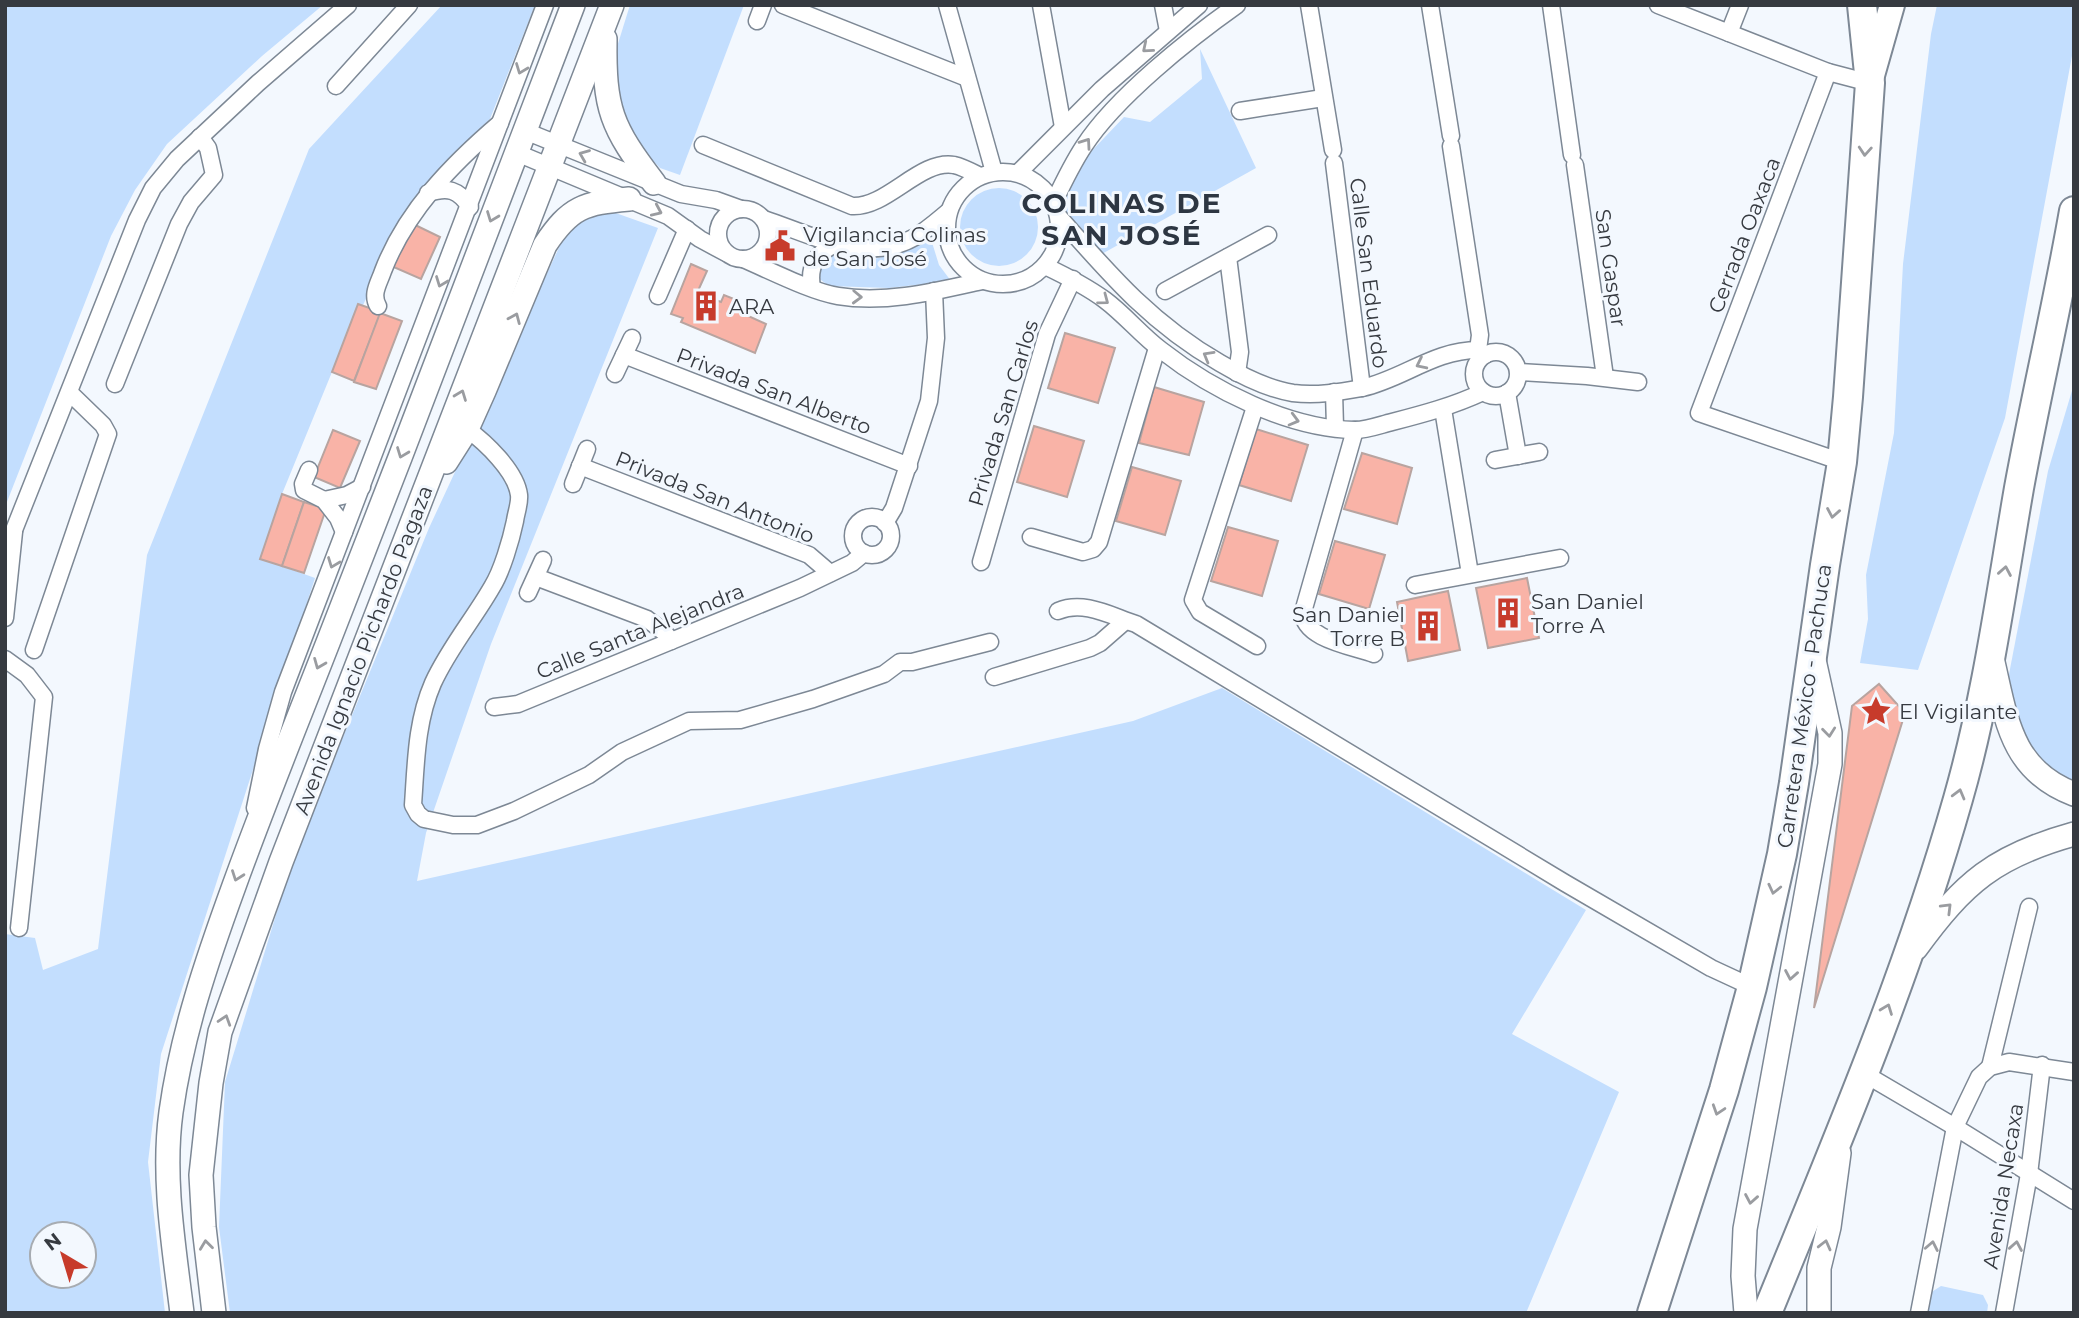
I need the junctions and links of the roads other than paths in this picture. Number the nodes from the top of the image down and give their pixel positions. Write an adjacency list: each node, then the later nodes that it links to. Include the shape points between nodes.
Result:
1 (348, 5): 32 (street)
2 (409, 5): 26 (street)
3 (545, 5): 29 (street, Avenida Ignacio Pichardo Pagaza, one-way to 29)
4 (573, 5): 31 (main road, Avenida Ignacio Pichardo Pagaza)
5 (764, 5): 20 (street)
6 (783, 5): 24 (street)
7 (947, 5): 24 (street)
8 (1041, 5): 30 (street)
9 (1163, 5): 21 (street)
10 (1199, 5): 21 (street)
11 (1237, 5): 44 (street, one-way to 11, via 1073,163 1102,121)
12 (1309, 5): 27 (street, Calle San Eduardo)
13 (1430, 5): 69 (street)
14 (1551, 5): 74 (street, San Gaspar)
15 (1658, 5): 22 (street)
16 (1740, 5): 22 (street)
17 (1862, 5): 25 (highway, Carretera México - Pachuca)
18 (1892, 5): 25 (main road)
19 (609, 14): 33 (main road, Avenida Ignacio Pichardo Pagaza); 39 (main road, via 605,66 610,113)
20 (757, 21)
21 (1168, 31): 30 (street, one-way to 30)
22 (1729, 33): 23 (street)
23 (1828, 72): 25 (street); 91 (street, Cerrada Oaxaca, via 1699,413)
24 (967, 78): 38 (street)
25 (1870, 83): 91 (highway, Carretera México - Pachuca, one-way to 91)
26 (336, 86)
27 (1323, 98): 28 (street); 77 (street, Calle San Eduardo)
28 (1240, 111)
29 (501, 122): 40 (street); 42 (street, Avenida Ignacio Pichardo Pagaza)
30 (1063, 128): 37 (street)
31 (525, 131): 33 (street); 35 (main road, Avenida Ignacio Pichardo Pagaza)
32 (200, 137): 76 (street, via 208,148 213,177 179,224); 80 (street, via 164,173 144,204)
33 (557, 144): 36 (main road, Avenida Ignacio Pichardo Pagaza); 39 (street, one-way to 33)
34 (703, 145): 38 (street, via 852,206 868,204 938,166 952,164)
35 (517, 153): 36 (street); 127 (main road, Avenida Ignacio Pichardo Pagaza, one-way to 127)
36 (548, 166): 41 (street); 98 (main road, Avenida Ignacio Pichardo Pagaza, one-way to 36)
37 (1018, 173): 38 (street); 44 (street, via 1043,187)
38 (987, 174): 45 (street, via 961,191)
39 (654, 183): 43 (street)
40 (428, 193): 42 (street, via 454,190); 64 (street, via 387,261 374,294)
41 (629, 199): 48 (street, one-way to 48); 85 (main road, one-way to 41, via 545,245 559,224 595,202)
42 (470, 207): 96 (street, Avenida Ignacio Pichardo Pagaza, one-way to 96)
43 (741, 208): 47 (street); 51 (street, via 724,217 719,226 720,245)
44 (1056, 210): 55 (street, via 1057,243); 63 (street)
45 (949, 211): 50 (street, via 900,244 861,249); 57 (street, via 948,245 968,273)
46 (2074, 211): 58 (highway)
47 (764, 219): 50 (street); 54 (street, via 765,246)
48 (687, 229): 51 (street); 62 (street)
49 (1268, 235): 53 (street)
50 (837, 244): 59 (street, via 815,260)
51 (726, 253): 54 (street)
52 (2074, 256): 58 (main road)
53 (1228, 257): 61 (street); 72 (street, via 1240,352)
54 (743, 260): 59 (street)
55 (1045, 265): 56 (street); 57 (street, via 1016,283)
56 (1073, 279): 65 (street, one-way to 65); 106 (street, Privada San Carlos, via 1047,334)
57 (982, 281): 60 (street)
58 (2061, 283): 66 (highway)
59 (812, 287): 60 (street, one-way to 60, via 847,297)
60 (933, 291): 93 (street, via 934,367)
61 (1166, 291)
62 (658, 296)
63 (1137, 303): 65 (street); 72 (street, one-way to 63, via 1188,344)
64 (378, 306)
65 (1124, 317): 68 (street)
66 (2064, 320): 121 (highway, one-way to 66, via 2020,486)
67 (632, 338): 70 (street)
68 (1157, 348): 82 (street); 102 (street, via 1099,542 1083,552)
69 (1481, 353): 71 (street, via 1506,355); 77 (street, one-way to 77, via 1450,352); 79 (street, via 1474,373)
70 (624, 355): 73 (street); 93 (street, Privada San Alberto)
71 (1518, 372): 74 (street); 81 (street)
72 (1237, 373): 78 (street, via 1292,393)
73 (615, 374)
74 (1605, 377): 75 (street)
75 (1638, 382)
76 (115, 384)
77 (1362, 388): 78 (street)
78 (1334, 392): 84 (street)
79 (1483, 392): 81 (street); 83 (street)
80 (69, 393): 101 (street); 118 (street, via 107,434)
81 (1507, 393): 89 (street)
82 (1255, 407): 84 (street, one-way to 84); 117 (street, via 1193,600 1200,612)
83 (1443, 409): 86 (street); 108 (street)
84 (1335, 427): 86 (street)
85 (467, 429): 98 (main road); 116 (street, via 503,463 519,500 494,585 452,646 432,685 419,726 414,805 424,819 477,825 589,775 622,752 690,721 740,720 884,674 900,662)
86 (1355, 430): 120 (street, via 1303,619 1314,634)
87 (587, 450): 92 (street)
88 (1539, 452): 89 (street)
89 (1518, 456): 90 (street)
90 (1495, 460)
91 (1842, 462): 119 (highway, Carretera México - Pachuca, one-way to 119)
92 (580, 466): 95 (street); 107 (street, Privada San Antonio, via 809,555)
93 (909, 466): 99 (street)
94 (309, 470): 97 (street, via 304,490)
95 (573, 484)
96 (362, 487): 97 (street); 100 (street, Avenida Ignacio Pichardo Pagaza)
97 (324, 500): 100 (street)
98 (417, 509): 141 (main road, Avenida Ignacio Pichardo Pagaza, one-way to 98, via 201,1175 220,1032)
99 (885, 523): 103 (street, via 889,544 881,552); 103 (street, via 873,517 856,525 853,537)
100 (344, 532): 127 (street, Avenida Ignacio Pichardo Pagaza, one-way to 127, via 283,692)
101 (10, 537): 113 (street)
102 (1031, 537)
103 (864, 553): 107 (street, Calle Santa Alejandra)
104 (1560, 558): 108 (street)
105 (543, 560): 109 (street)
106 (981, 562)
107 (830, 573): 115 (street, Calle Santa Alejandra)
108 (1470, 573): 110 (street)
109 (536, 577): 111 (street); 115 (street, via 647,619)
110 (1415, 585)
111 (528, 593)
112 (1058, 611): 114 (street, via 1069,606 1088,607)
113 (5, 618)
114 (1124, 622): 123 (street, via 1090,648); 131 (street, via 1136,624 1711,968)
115 (671, 641): 124 (street, Calle Santa Alejandra, via 518,704)
116 (990, 642)
117 (1257, 646)
118 (34, 650)
119 (1813, 653): 131 (highway, Carretera México - Pachuca, one-way to 131, via 1782,854); 143 (main road, one-way to 143, via 1830,733 1829,764 1745,1229)
120 (1374, 654)
121 (1991, 654): 125 (main road, via 2007,718 2023,758 2043,778); 130 (highway, one-way to 121, via 1958,798)
122 (5, 659): 129 (street, via 27,675 44,697)
123 (994, 677)
124 (494, 707)
125 (2074, 794)
126 (2074, 834): 130 (main road, one-way to 126, via 1939,915 1986,870 2039,844)
127 (248, 845): 140 (main road, Avenida Ignacio Pichardo Pagaza, one-way to 140, via 201,975 170,1117 173,1242)
128 (2029, 907): 133 (street)
129 (19, 928)
130 (1905, 961): 135 (highway, one-way to 130)
131 (1752, 987): 142 (highway, Carretera México - Pachuca, one-way to 142)
132 (2042, 1065): 133 (street, via 2009,1062); 134 (street); 138 (street, Avenida Necaxa)
133 (1990, 1067): 136 (street, via 1979,1077)
134 (2074, 1072)
135 (1863, 1073): 136 (street); 137 (highway)
136 (1955, 1126): 138 (street); 146 (street, one-way to 136)
137 (1842, 1130): 144 (highway); 145 (main road, one-way to 137, via 1819,1268)
138 (2029, 1174): 139 (street); 147 (street, Avenida Necaxa, one-way to 138)
139 (2074, 1201)
140 (182, 1313)
141 (214, 1313)
142 (1652, 1313)
143 (1745, 1313)
144 (1767, 1313)
145 (1819, 1313)
146 (1919, 1313)
147 (2004, 1313)

